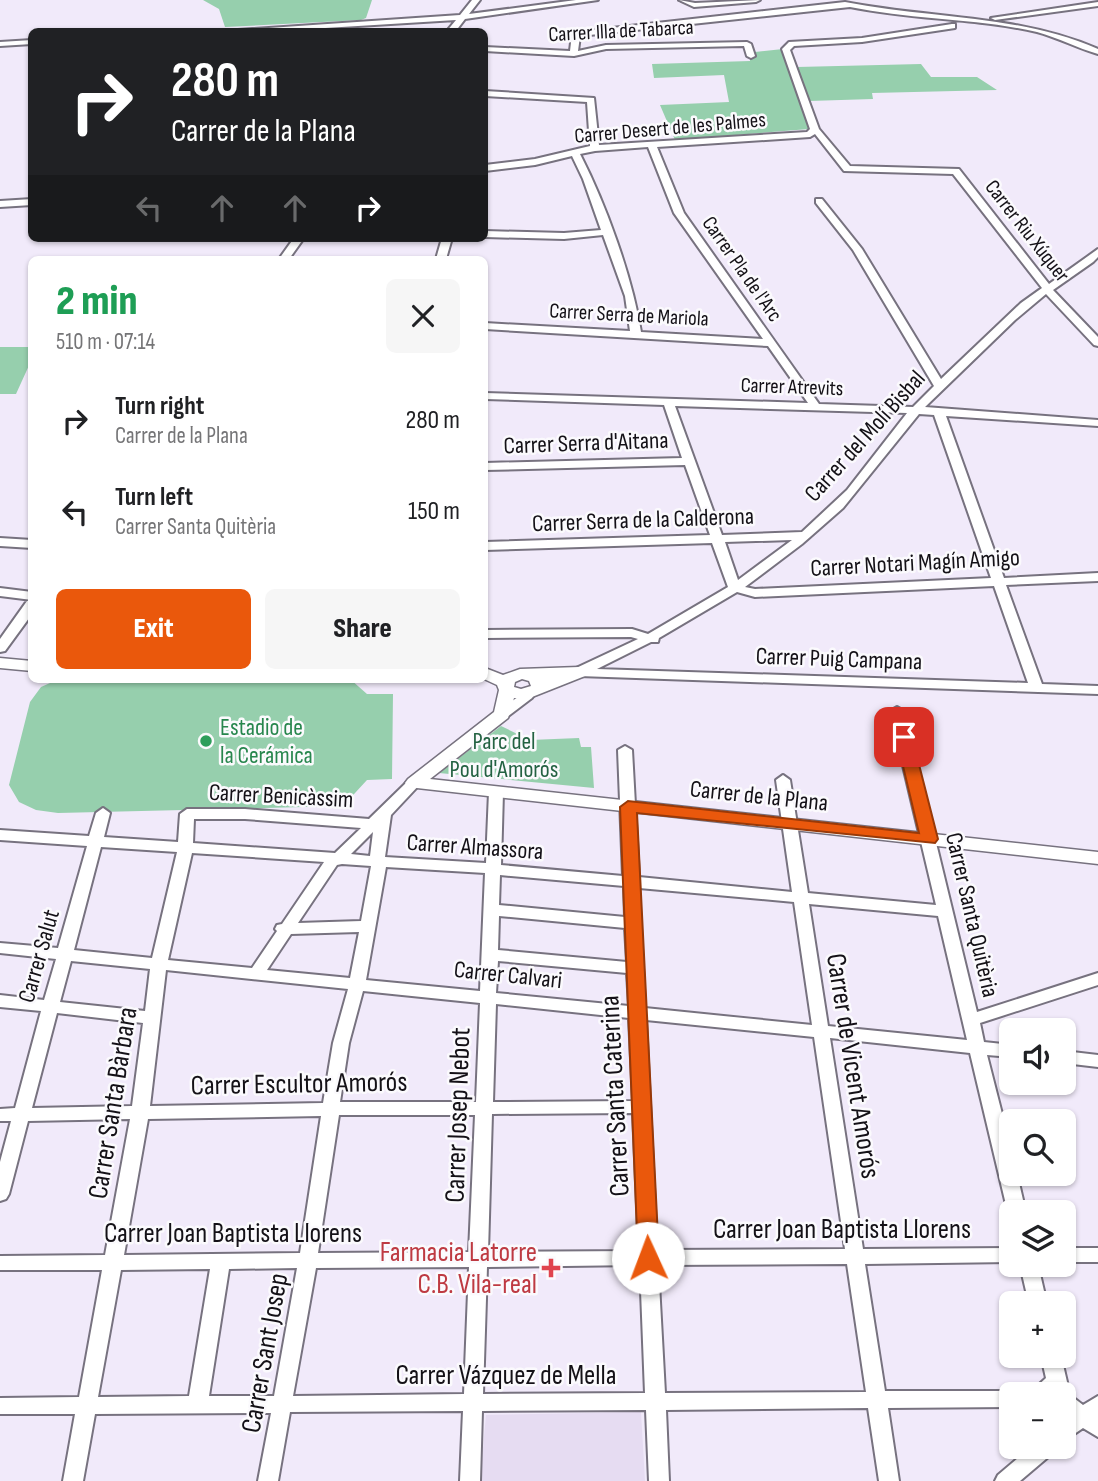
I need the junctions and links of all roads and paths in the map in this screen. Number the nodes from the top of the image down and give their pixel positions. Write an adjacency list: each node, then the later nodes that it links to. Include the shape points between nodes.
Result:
1 (476, 0): 8 (street)
2 (594, 0): 8 (street)
3 (683, 0): 4 (street, via 694,5)
4 (756, 0)
5 (830, 0): 7 (street)
6 (1098, 4): 9 (street)
7 (851, 5): 9 (street); 16 (street, via 576,34)
8 (463, 17): 10 (street); 11 (street)
9 (966, 21): 15 (street, via 1046,31); 19 (street, via 862,40 792,44 786,49)
10 (279, 28)
11 (453, 28)
12 (28, 42): 13 (street)
13 (0, 44)
14 (488, 49): 16 (street, Carrer Illa de Tabarca)
15 (1098, 52)
16 (574, 54): 17 (street, Carrer Illa de Tabarca, via 606,47 747,44)
17 (751, 56)
18 (488, 93): 21 (street, via 591,100)
19 (815, 129): 20 (street, Carrer Desert de les Palmes, via 810,134); 31 (street, Carrer Riu Xúquer, via 847,169 956,171)
20 (651, 145): 21 (street, Carrer Desert de les Palmes); 34 (street, Carrer Pla de l'Arc, via 680,213)
21 (595, 148): 22 (street, Carrer Desert de les Palmes)
22 (575, 154): 23 (street, Carrer Desert de les Palmes); 27 (street)
23 (488, 168)
24 (819, 201): 36 (street, via 857,249)
25 (28, 202): 26 (street)
26 (0, 204)
27 (606, 232): 28 (street); 33 (street, via 630,296)
28 (488, 234)
29 (1098, 252): 30 (street, Carrer del Molí Bisbal)
30 (1093, 265): 31 (street, Carrer del Molí Bisbal)
31 (1049, 289): 35 (street, Carrer Riu Xúquer); 36 (street, Carrer del Molí Bisbal, via 1027,304)
32 (488, 326): 33 (street, Carrer Serra de Mariola)
33 (636, 334): 34 (street, Carrer Serra de Mariola)
34 (771, 343): 39 (street, Carrer Pla de l'Arc)
35 (1098, 343)
36 (940, 387): 40 (street, Carrer del Molí Bisbal)
37 (488, 396): 38 (street, Carrer Atrevits)
38 (668, 402): 39 (street, Carrer Atrevits); 43 (street)
39 (816, 407): 40 (street, Carrer Atrevits)
40 (915, 410): 41 (street, Carrer Atrevits); 45 (street, Carrer del Molí Bisbal, via 855,489)
41 (939, 412): 42 (street, Carrer Atrevits); 51 (street)
42 (1098, 423)
43 (689, 461): 44 (street, Carrer Serra d'Aitana); 46 (street)
44 (488, 467)
45 (803, 537): 46 (street, Carrer Serra de la Calderona); 52 (street, Carrer del Molí Bisbal)
46 (717, 539): 49 (street, Carrer Serra de la Calderona); 52 (street)
47 (0, 542): 48 (street)
48 (28, 544)
49 (488, 546)
50 (1098, 577): 51 (street, Carrer Notari Magín Amigo)
51 (999, 582): 52 (street, Carrer Notari Magín Amigo, via 755,593); 65 (street)
52 (735, 588): 57 (street, Carrer del Molí Bisbal)
53 (0, 592): 54 (street)
54 (28, 596)
55 (28, 610): 58 (street)
56 (488, 634): 57 (street, via 632,633)
57 (653, 639): 61 (street, Carrer del Molí Bisbal)
58 (0, 648)
59 (0, 663): 60 (main road)
60 (28, 666)
61 (579, 672): 64 (main road, Carrer del Molí Bisbal); 65 (street, Carrer Puig Campana)
62 (488, 675): 63 (main road)
63 (506, 686): 64 (main road, via 515,675); 68 (main road)
64 (532, 686): 68 (street, Carrer del Molí Bisbal)
65 (1036, 687): 66 (street, Carrer Puig Campana)
66 (1098, 690)
67 (897, 711): 80 (street, Carrer Santa Quitèria)
68 (502, 714): 71 (main road, Carrer del Molí Bisbal)
69 (625, 750): 73 (street, Carrer Santa Caterina)
70 (783, 780): 78 (street, Carrer de Vicent Amorós)
71 (414, 783): 72 (main road, Carrer de la Plana); 74 (street, Carrer del Molí Bisbal)
72 (496, 792): 73 (main road, Carrer de la Plana); 86 (street, Carrer Josep Nebot)
73 (628, 807): 78 (main road, Carrer de la Plana); 87 (street, Carrer Santa Caterina)
74 (384, 812): 77 (street, Carrer del Molí Bisbal); 85 (street, Carrer Sant Josep)
75 (103, 813): 81 (street, Carrer Salut)
76 (187, 814): 77 (street, Carrer Benicàssim); 82 (street, Carrer Santa Bàrbara)
77 (373, 824): 84 (street, Carrer del Molí Bisbal)
78 (790, 824): 80 (main road, Carrer de la Plana); 88 (street, Carrer de Vicent Amorós)
79 (0, 835): 81 (street, Carrer Almassora)
80 (929, 839): 83 (main road, Carrer de la Plana); 90 (street, Carrer Santa Quitèria)
81 (96, 843): 82 (street, Carrer Almassora); 95 (street, Carrer Salut)
82 (185, 849): 84 (street, Carrer Almassora); 97 (street, Carrer Santa Bàrbara)
83 (1098, 858)
84 (335, 860): 85 (street, Carrer Almassora); 93 (street, Carrer del Molí Bisbal)
85 (379, 862): 86 (street, Carrer Almassora); 92 (street, Carrer Sant Josep)
86 (493, 869): 87 (street, Carrer Almassora); 89 (street, Carrer Josep Nebot)
87 (632, 883): 88 (street, Carrer Almassora); 91 (street, Carrer Santa Caterina)
88 (801, 897): 90 (street, Carrer Almassora); 108 (street, Carrer de Vicent Amorós)
89 (492, 910): 91 (street); 96 (street, Carrer Josep Nebot)
90 (946, 911): 107 (street, Carrer Santa Quitèria)
91 (633, 923): 98 (street, Carrer Santa Caterina)
92 (368, 926): 93 (street); 101 (street, Carrer Sant Josep)
93 (283, 929): 99 (street, Carrer del Molí Bisbal)
94 (0, 948): 95 (street, Carrer Calvari)
95 (66, 955): 97 (street, Carrer Calvari); 104 (street, Carrer Salut)
96 (490, 955): 98 (street); 102 (street, Carrer Josep Nebot)
97 (159, 963): 99 (street, Carrer Calvari); 106 (street, Carrer Santa Bàrbara)
98 (635, 968): 105 (street, Carrer Santa Caterina)
99 (256, 974): 101 (street, Carrer Calvari)
100 (1098, 979): 107 (street)
101 (357, 985): 102 (street, Carrer Calvari); 114 (street, Carrer Sant Josep)
102 (489, 998): 105 (street, Carrer Calvari); 115 (street, Carrer Josep Nebot)
103 (0, 1001): 104 (street)
104 (49, 1006): 106 (street); 118 (street, Carrer Salut)
105 (638, 1013): 108 (street, Carrer Calvari); 113 (street, Carrer Santa Caterina)
106 (153, 1018): 116 (street, Carrer Santa Bàrbara)
107 (972, 1020): 109 (street, Carrer Santa Quitèria)
108 (822, 1032): 109 (street, Carrer Calvari); 124 (street, Carrer de Vicent Amorós)
109 (978, 1048): 110 (street, Carrer Calvari); 120 (street, Carrer Santa Quitèria)
110 (999, 1050)
111 (1076, 1058): 112 (street)
112 (1098, 1061)
113 (642, 1107): 115 (street, Carrer Escultor Amorós); 125 (street, Carrer Santa Caterina)
114 (330, 1109): 115 (street, Carrer Escultor Amorós); 116 (street, Carrer Escultor Amorós); 128 (street, Carrer Sant Josep)
115 (484, 1109): 126 (street, Carrer Josep Nebot)
116 (140, 1114): 118 (street, Carrer Escultor Amorós); 129 (street, Carrer Santa Bàrbara)
117 (0, 1115): 118 (street, Carrer Escultor Amorós)
118 (22, 1115): 119 (street, Carrer Salut)
119 (0, 1195)
120 (1014, 1200)
121 (999, 1255): 124 (street, Carrer Joan Baptista Llorens)
122 (1076, 1255): 123 (street)
123 (1098, 1255)
124 (855, 1256): 125 (street, Carrer Joan Baptista Llorens); 132 (street, Carrer de Vicent Amorós)
125 (648, 1258): 126 (street, Carrer Joan Baptista Llorens); 135 (street, Carrer Santa Caterina)
126 (478, 1259): 128 (street, Carrer Joan Baptista Llorens); 137 (street, Carrer Josep Nebot)
127 (221, 1261): 128 (street, Carrer Joan Baptista Llorens); 129 (street, Carrer Joan Baptista Llorens); 133 (street)
128 (308, 1261): 134 (street, Carrer Sant Josep)
129 (114, 1262): 130 (street, Carrer Joan Baptista Llorens); 136 (street, Carrer Santa Bàrbara)
130 (0, 1263)
131 (999, 1399): 132 (street, Carrer Vázquez de Mella)
132 (877, 1400): 135 (street, Carrer Vázquez de Mella); 147 (street, Carrer de Vicent Amorós)
133 (198, 1402): 134 (street, Carrer Vázquez de Mella); 136 (street, Carrer Vázquez de Mella)
134 (282, 1402): 137 (street, Carrer Vázquez de Mella); 144 (street, Carrer Sant Josep)
135 (655, 1403): 137 (street, Carrer Vázquez de Mella); 146 (street, Carrer Santa Caterina)
136 (85, 1404): 138 (street, Carrer Vázquez de Mella); 143 (street, Carrer Santa Bàrbara)
137 (473, 1405): 145 (street, Carrer Josep Nebot)
138 (0, 1406)
139 (1076, 1407): 140 (street)
140 (1093, 1416): 141 (street)
141 (1076, 1425)
142 (1032, 1459): 148 (street)
143 (73, 1481)
144 (268, 1481)
145 (470, 1481)
146 (659, 1481)
147 (890, 1481)
148 (1005, 1481)

